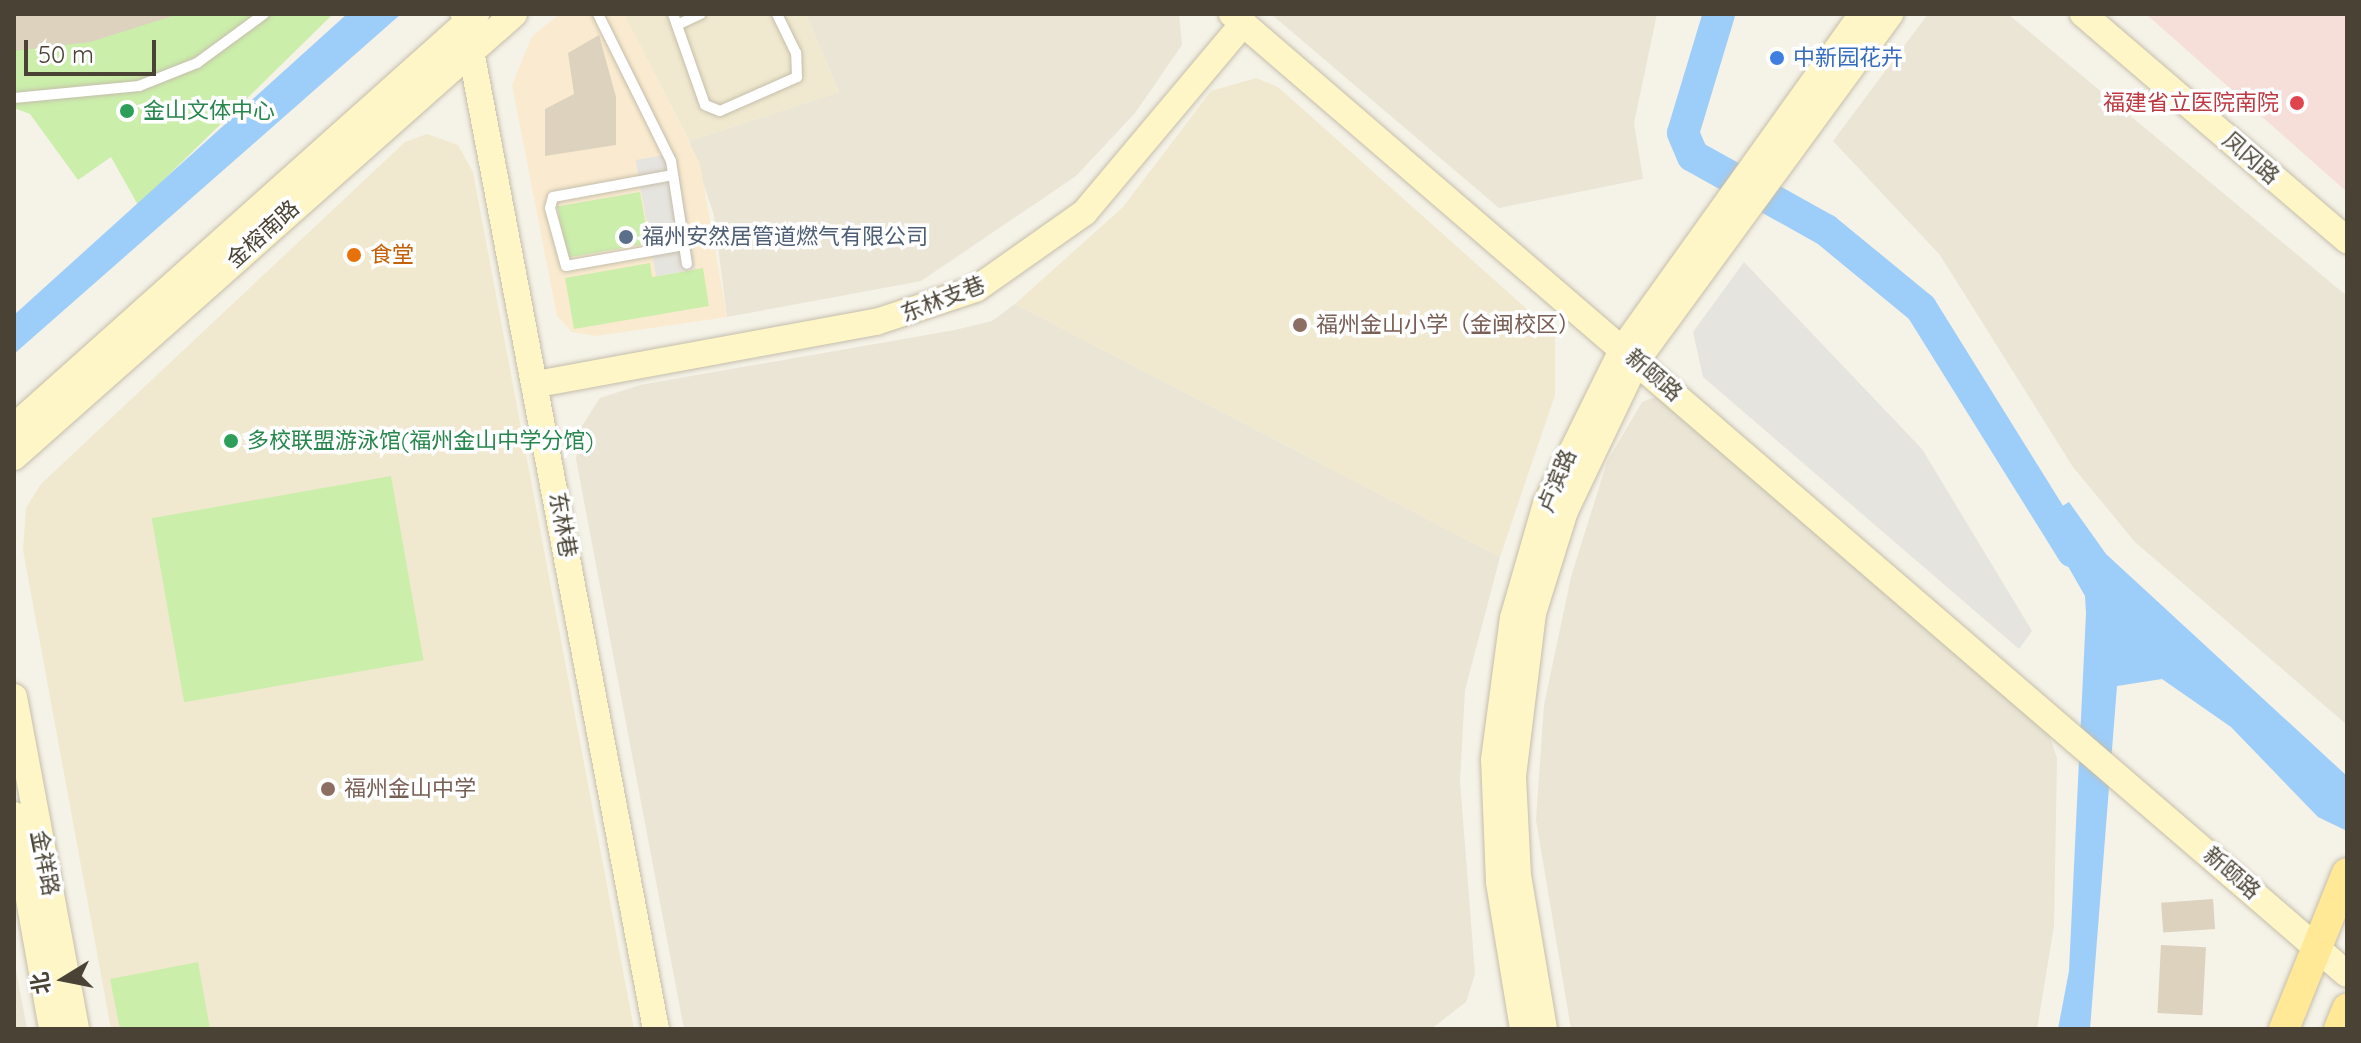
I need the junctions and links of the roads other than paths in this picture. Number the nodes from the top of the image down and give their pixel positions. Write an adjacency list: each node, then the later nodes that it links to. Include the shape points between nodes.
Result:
1 (264, 14): 13 (lane, via 197,63 139,86)
2 (514, 14): 12 (main road, 金榕南路)
3 (598, 14): 15 (lane)
4 (777, 14): 10 (lane, via 796,53 797,77 720,111 705,105)
5 (1862, 14): 14 (main road, 卢滨路)
6 (1890, 14): 14 (main road)
7 (2083, 14): 16 (main road, 凤冈路)
8 (695, 15): 10 (lane)
9 (469, 17): 12 (main road, 东林巷); 21 (main road, 金榕南路)
10 (675, 19)
11 (1238, 19): 19 (main road, 新颐路); 20 (main road, 东林支巷, via 1085,212 976,289 864,325)
12 (472, 48): 20 (main road, 东林巷); 22 (main road, 金榕南路)
13 (14, 98)
14 (1770, 161): 19 (main road, 卢滨路)
15 (673, 175): 17 (lane); 17 (lane, via 553,197 550,208 566,266)
16 (2347, 240)
17 (684, 245): 18 (lane)
18 (687, 264)
19 (1630, 354): 26 (main road, 新颐路); 32 (main road, 卢滨路, via 1546,504 1505,658 1495,843); 33 (main road, via 1565,511 1521,678 1515,841)
20 (537, 384): 31 (main road, 东林巷)
21 (14, 427)
22 (14, 457)
23 (14, 697): 30 (main road, 金祥路)
24 (14, 815): 29 (main road, 金祥路)
25 (2347, 873): 26 (main road)
26 (2318, 948): 27 (main road, 新颐路); 34 (main road)
27 (2347, 974)
28 (2347, 1009): 35 (main road)
29 (52, 1029)
30 (76, 1029)
31 (656, 1029)
32 (1523, 1029)
33 (1544, 1029)
34 (2284, 1029)
35 (2339, 1029)

